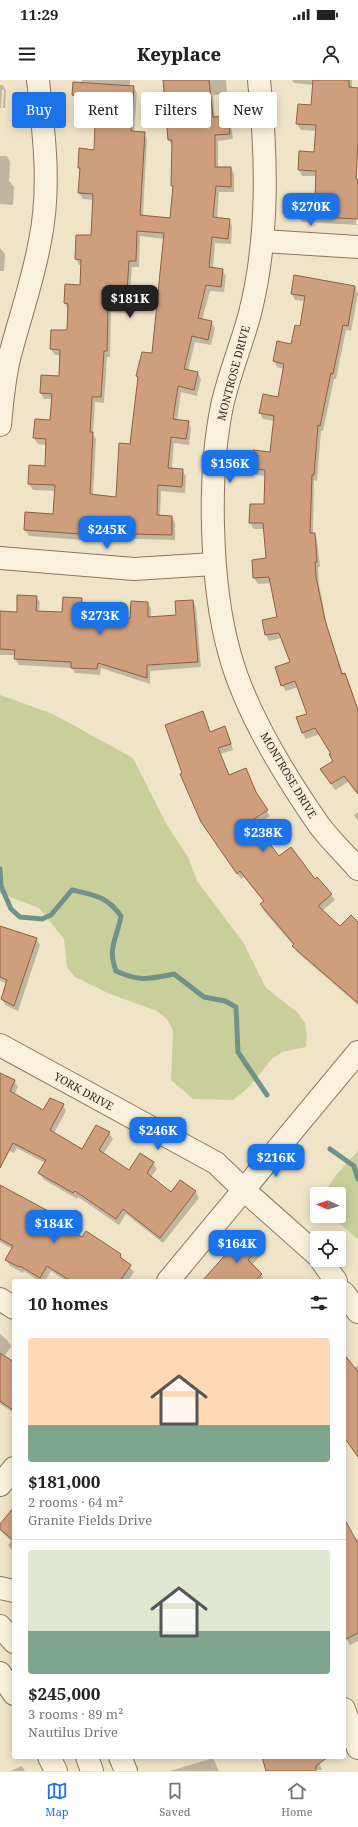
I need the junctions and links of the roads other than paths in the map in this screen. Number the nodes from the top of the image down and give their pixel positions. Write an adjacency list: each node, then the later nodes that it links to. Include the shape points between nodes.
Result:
1 (38, 80): 5 (street, via 46,160 44,220 34,274 10,357)
2 (258, 80): 3 (street, MONTROSE DRIVE, via 264,150)
3 (263, 241): 4 (street); 7 (street, MONTROSE DRIVE, via 250,314 222,406 215,451 212,501)
4 (358, 247)
5 (0, 425)
6 (0, 558): 7 (street, via 134,569)
7 (214, 564): 8 (street, MONTROSE DRIVE, via 220,613 230,656 247,701 272,751 320,826)
8 (358, 869)
9 (0, 1045): 11 (street, YORK DRIVE, via 216,1163)
10 (358, 1052): 11 (street)
11 (244, 1190): 12 (street, YORK DRIVE); 14 (street)
12 (310, 1249)
13 (326, 1267): 15 (street)
14 (170, 1279)
15 (335, 1279)
16 (346, 1296): 19 (street)
17 (0, 1299): 18 (street)
18 (12, 1307)
19 (358, 1312)
20 (12, 1470): 21 (street)
21 (0, 1485)
22 (0, 1588): 23 (street)
23 (12, 1591)
24 (0, 1626): 25 (street)
25 (12, 1640)
26 (0, 1672): 27 (street)
27 (12, 1691)
28 (346, 1715): 29 (street)
29 (358, 1748)
30 (50, 1759): 33 (street)
31 (88, 1759): 34 (street)
32 (121, 1759): 35 (street)
33 (56, 1771)
34 (92, 1771)
35 (126, 1771)

